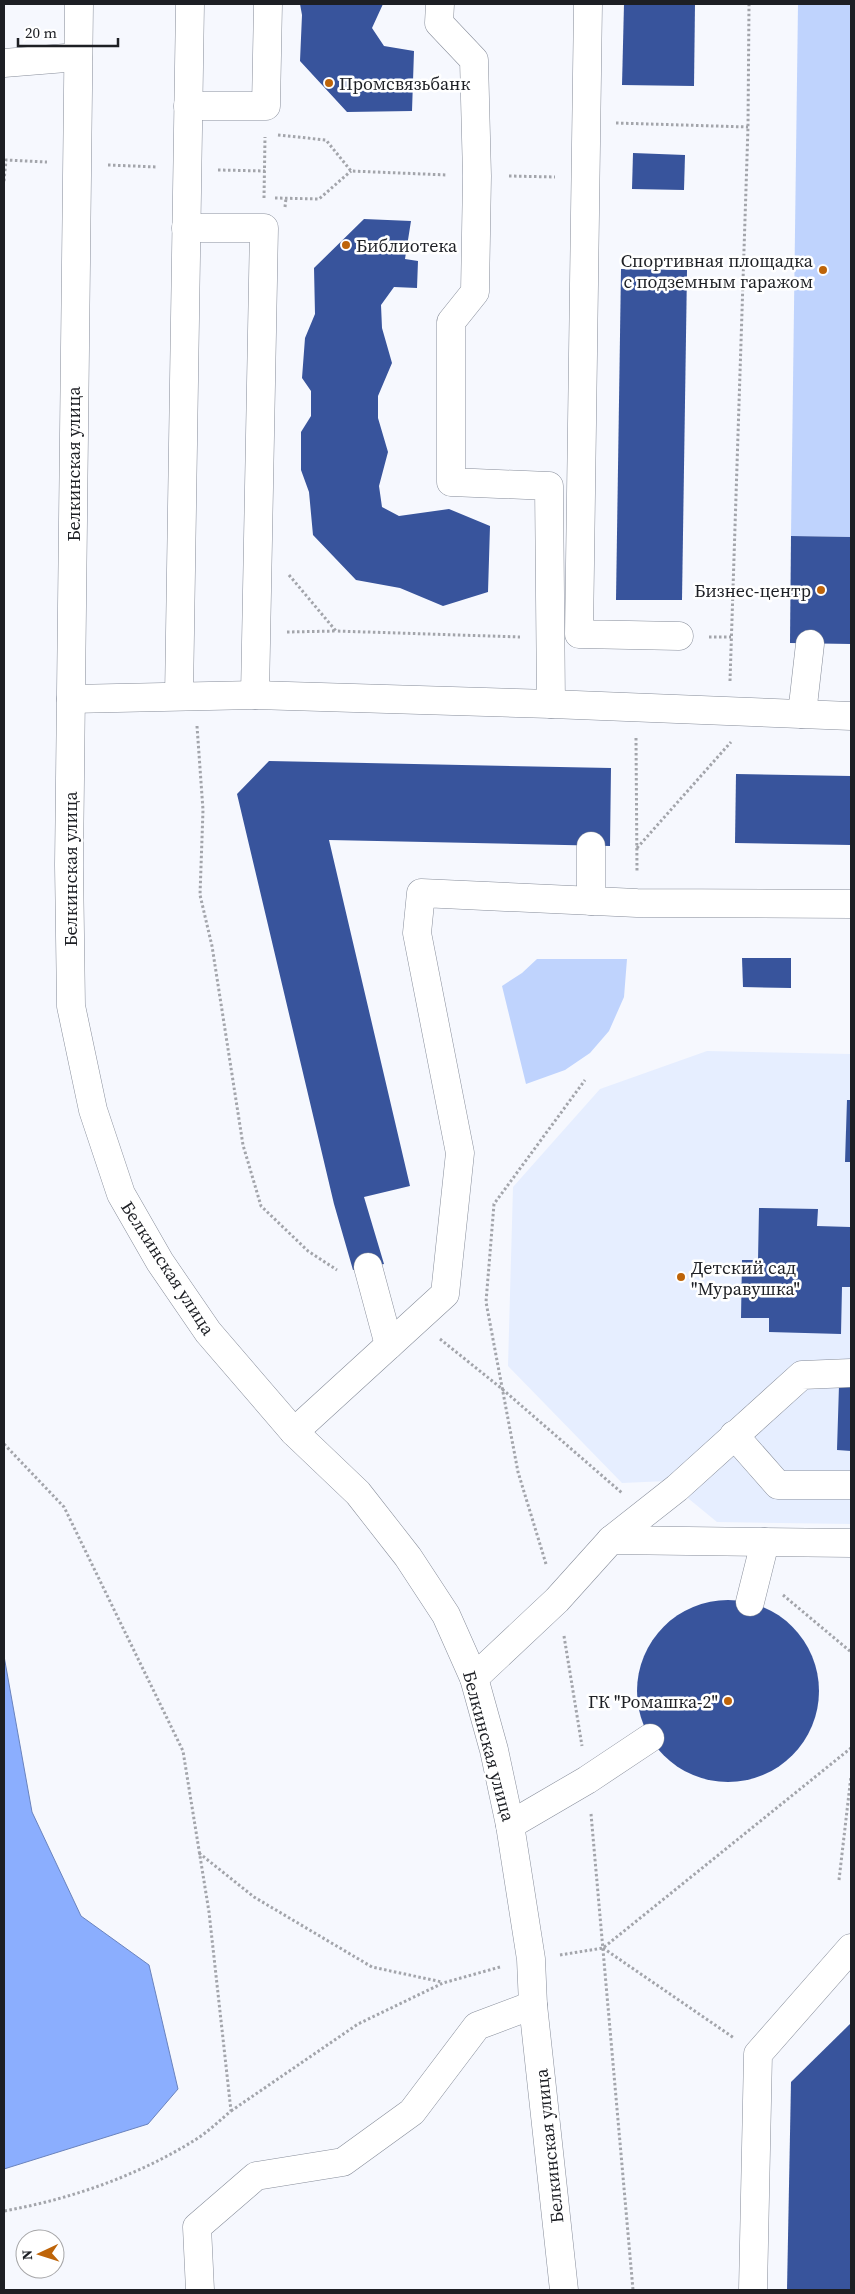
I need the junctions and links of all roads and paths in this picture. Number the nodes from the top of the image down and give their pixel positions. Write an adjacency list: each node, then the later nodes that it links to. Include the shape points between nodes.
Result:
1 (79, 4): 7 (street, Белкинская улица)
2 (190, 4): 9 (street)
3 (268, 4): 10 (street)
4 (440, 4): 19 (street, via 440,22 474,60)
5 (588, 4): 11 (street)
6 (749, 4): 12 (path)
7 (78, 57): 8 (street); 15 (street, Белкинская улица)
8 (4, 63)
9 (188, 106): 10 (street); 16 (street)
10 (266, 106): 13 (path)
11 (587, 123): 12 (path); 29 (street, via 579,634)
12 (748, 127): 37 (path)
13 (266, 133): 17 (path, via 326,140); 18 (path)
14 (5, 159): 15 (path); 22 (path)
15 (77, 164): 16 (path); 34 (street, Белкинская улица)
16 (187, 169): 18 (path); 24 (street)
17 (351, 171): 19 (path); 23 (path, via 319,199)
18 (265, 172): 23 (path)
19 (477, 176): 30 (street, via 475,292 451,322 451,482 549,486)
20 (514, 176): 21 (path)
21 (554, 177)
22 (4, 181)
23 (264, 198): 25 (path)
24 (186, 228): 25 (street); 33 (street)
25 (264, 228): 26 (street)
26 (258, 538): 27 (path); 28 (street)
27 (336, 631): 28 (path); 30 (path)
28 (256, 632): 32 (street)
29 (679, 636)
30 (550, 638): 35 (street)
31 (810, 644): 38 (street)
32 (255, 695): 33 (street); 35 (street)
33 (186, 696): 34 (street); 47 (path, via 200,752 204,810 200,895 212,946 243,1145 258,1197 261,1206 308,1251)
34 (71, 699): 52 (street, Белкинская улица, via 70,1006 94,1110 120,1194 160,1262 208,1332)
35 (551, 704): 36 (street)
36 (636, 708): 37 (street); 41 (path)
37 (737, 712): 38 (street); 41 (path, via 743,728)
38 (802, 714): 39 (street)
39 (851, 716)
40 (591, 846): 42 (street)
41 (637, 848): 43 (path)
42 (591, 900): 43 (street); 48 (street, via 421,893 417,933 460,1152 445,1294)
43 (637, 903): 44 (street)
44 (851, 904)
45 (585, 1080): 51 (path, via 494,1204 486,1302)
46 (368, 1267): 47 (street)
47 (375, 1295): 49 (street)
48 (416, 1320): 49 (street); 51 (path)
49 (389, 1345): 52 (street)
50 (851, 1373): 53 (street, via 802,1375)
51 (501, 1388): 56 (path); 61 (path, via 518,1472)
52 (294, 1432): 64 (street, Белкинская улица, via 358,1493 408,1557 446,1615)
53 (734, 1435): 55 (street, via 778,1485); 56 (street)
54 (4, 1444): 69 (path, via 64,1507 183,1751)
55 (851, 1485)
56 (645, 1513): 57 (street)
57 (611, 1540): 58 (street); 61 (street)
58 (765, 1542): 59 (street); 60 (street)
59 (851, 1543)
60 (757, 1574): 62 (street); 63 (path)
61 (557, 1600): 64 (street); 67 (path)
62 (750, 1602)
63 (851, 1652)
64 (474, 1678): 68 (street, Белкинская улица)
65 (650, 1738): 67 (street)
66 (851, 1776): 70 (path)
67 (587, 1780): 68 (street); 71 (path)
68 (510, 1824): 74 (street, Белкинская улица, via 531,1959)
69 (200, 1853): 73 (path, via 254,1897 372,1967); 76 (path, via 231,2112 196,2140 116,2181)
70 (839, 1880)
71 (602, 1948): 75 (path); 79 (path)
72 (851, 1948): 75 (street)
73 (443, 1983)
74 (534, 2005): 77 (street, via 478,2026 412,2112 343,2162 256,2176 197,2227); 78 (street, Белкинская улица)
75 (758, 2054): 80 (street)
76 (4, 2212)
77 (200, 2290)
78 (564, 2290)
79 (633, 2290)
80 (753, 2290)

